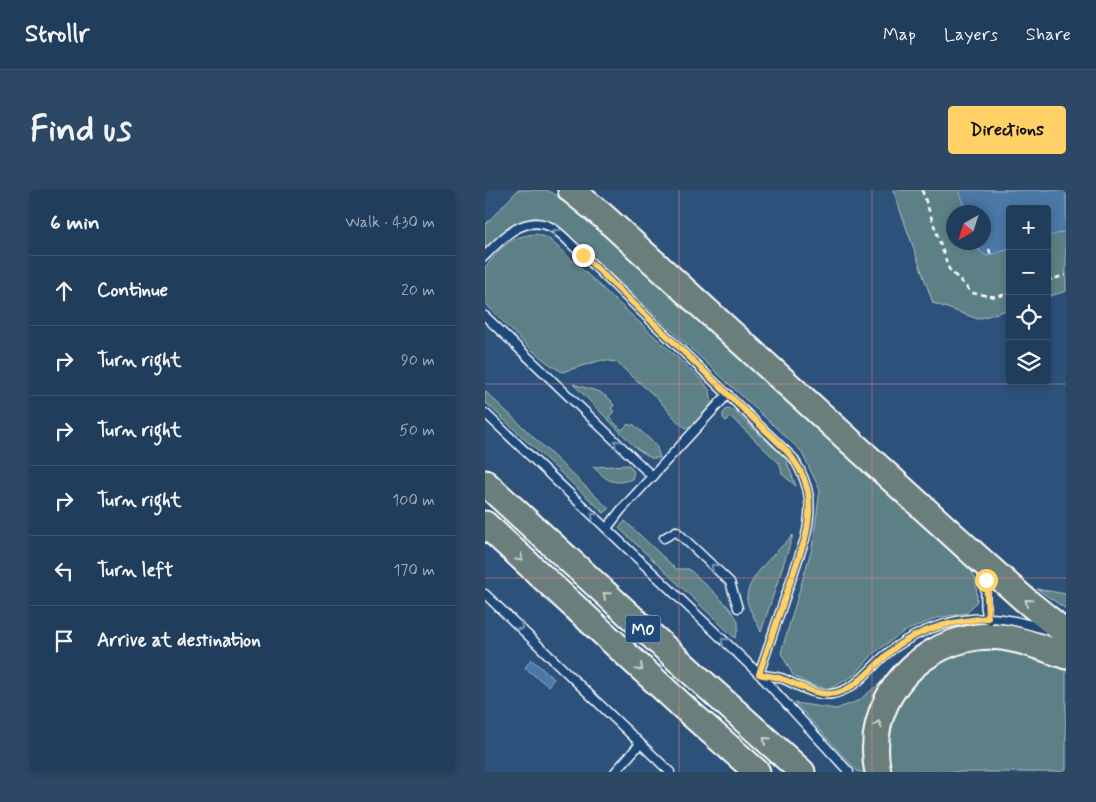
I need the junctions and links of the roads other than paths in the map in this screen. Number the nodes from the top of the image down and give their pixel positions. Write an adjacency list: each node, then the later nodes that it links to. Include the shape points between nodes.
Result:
1 (571, 190): 11 (highway)
2 (485, 256): 4 (lane, one-way to 2, via 551,227 523,224)
3 (485, 316): 6 (lane, one-way to 3)
4 (728, 394): 6 (lane); 18 (lane, via 794,459 807,485 810,500 810,520 805,539)
5 (485, 413): 9 (lane, one-way to 5)
6 (653, 477): 9 (lane)
7 (485, 483): 23 (highway, M0, one-way to 7)
8 (485, 524): 22 (highway, M0, one-way to 22)
9 (607, 528): 18 (lane, one-way to 9)
10 (663, 538): 13 (lane, one-way to 10, via 730,582 676,531)
11 (975, 556): 14 (lane, via 986,580); 16 (highway, one-way to 11)
12 (485, 594): 19 (lane, one-way to 19)
13 (738, 608)
14 (988, 618): 15 (lane); 16 (lane, via 1019,622); 18 (lane, via 952,622 927,630 901,643 857,684 831,694)
15 (1000, 631): 17 (highway); 25 (highway, one-way to 15, via 875,738 879,716 889,696 909,670 933,651)
16 (1066, 635)
17 (1066, 656)
18 (759, 674): 24 (lane)
19 (640, 744): 20 (lane); 21 (lane)
20 (615, 772)
21 (670, 772)
22 (757, 772)
23 (802, 772)
24 (849, 772)
25 (878, 772)

